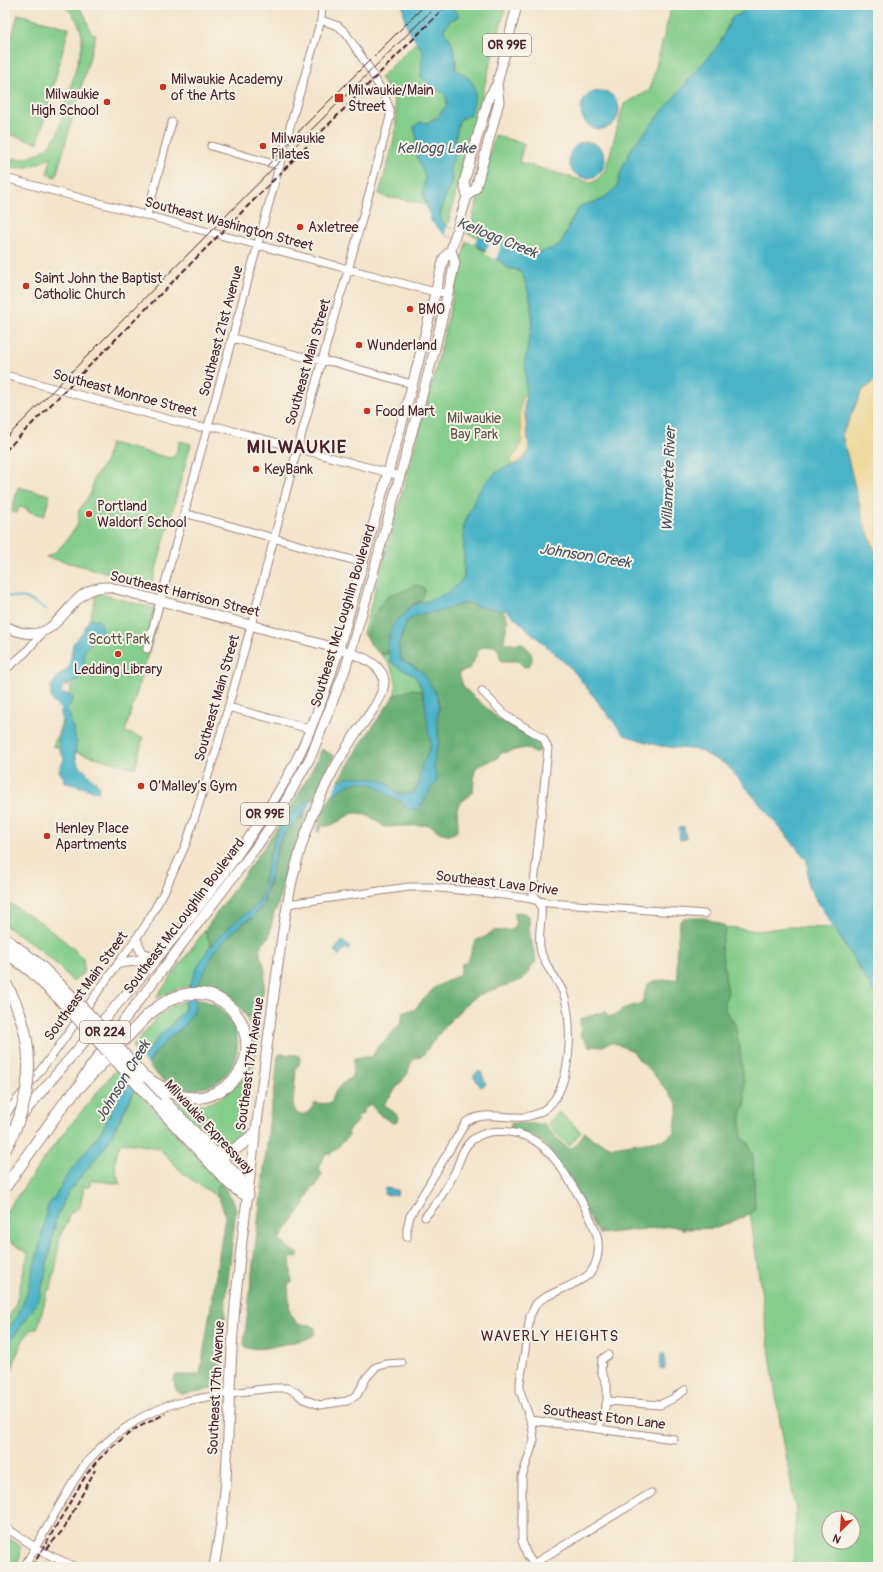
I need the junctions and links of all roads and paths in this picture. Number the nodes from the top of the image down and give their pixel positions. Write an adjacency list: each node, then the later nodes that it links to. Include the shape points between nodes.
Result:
1 (322, 5): 3 (street, Southeast 21st Avenue)
2 (517, 5): 4 (main road, Southeast McLoughlin Boulevard / OR 99E)
3 (321, 20): 8 (street, Southeast 21st Avenue); 15 (street, Southeast Main Street, via 335,24 345,32 369,68 388,104 390,117)
4 (496, 84): 7 (main road, Southeast McLoughlin Boulevard / OR 99E, via 489,97); 10 (main road, Southeast McLoughlin Boulevard / OR 99E, via 499,102)
5 (172, 122): 12 (street)
6 (211, 146): 8 (street)
7 (474, 147): 10 (main road, via 478,156 473,171); 11 (main road, Southeast McLoughlin Boulevard / OR 99E, via 464,182)
8 (280, 166): 13 (street, Southeast 21st Avenue)
9 (5, 178): 12 (street, Southeast Washington Street)
10 (478, 178): 11 (main road, Southeast McLoughlin Boulevard / OR 99E, via 476,188)
11 (467, 196): 14 (main road, Southeast McLoughlin Boulevard / OR 99E)
12 (147, 215): 13 (street, Southeast Washington Street)
13 (258, 244): 15 (street, Southeast Washington Street); 18 (street, Southeast 21st Avenue)
14 (451, 250): 16 (main road, Southeast McLoughlin Boulevard / OR 99E, via 444,258); 17 (main road, Southeast McLoughlin Boulevard / OR 99E, via 455,263)
15 (349, 269): 16 (street, Southeast Washington Street); 19 (street, Southeast Main Street)
16 (435, 292): 17 (street, Southeast Washington Street); 21 (main road, Southeast McLoughlin Boulevard / OR 99E)
17 (447, 293): 25 (main road, Southeast McLoughlin Boulevard / OR 99E, via 433,356)
18 (233, 338): 19 (street); 22 (street, Southeast 21st Avenue)
19 (322, 361): 21 (street); 23 (street, Southeast Main Street)
20 (5, 375): 22 (street, Southeast Monroe Street, via 182,423)
21 (412, 384): 24 (main road, Southeast McLoughlin Boulevard / OR 99E)
22 (208, 427): 23 (street, Southeast Monroe Street, via 219,427); 26 (street, Southeast 21st Avenue)
23 (298, 447): 24 (street, Southeast Monroe Street); 27 (street, Southeast Main Street)
24 (388, 472): 25 (street, Southeast Monroe Street); 28 (main road, Southeast McLoughlin Boulevard / OR 99E)
25 (400, 476): 35 (main road, Southeast McLoughlin Boulevard / OR 99E)
26 (184, 513): 27 (street); 29 (street, Southeast 21st Avenue)
27 (275, 539): 28 (street); 31 (street, Southeast Main Street)
28 (363, 563): 34 (main road, Southeast McLoughlin Boulevard / OR 99E)
29 (161, 601): 31 (main road, Southeast Harrison Street); 32 (main road, Southeast Harrison Street, via 112,587 98,587 79,597 56,624); 33 (street, Southeast 21st Avenue)
30 (5, 626): 32 (main road, via 27,634)
31 (251, 626): 34 (main road, Southeast Harrison Street); 38 (street, Southeast Main Street)
32 (43, 632): 36 (street, via 25,653)
33 (147, 649)
34 (338, 650): 35 (main road, Southeast Harrison Street); 39 (main road, Southeast McLoughlin Boulevard / OR 99E)
35 (350, 654): 41 (main road, Southeast 17th Avenue, via 374,665 383,676 384,686 380,698 336,765 312,817 301,846); 51 (main road, Southeast McLoughlin Boulevard / OR 99E, via 311,756 279,813 257,846 120,1024)
36 (5, 670)
37 (482, 691): 40 (street, via 505,715 543,738 548,748 534,894)
38 (228, 707): 39 (street); 44 (street, Southeast Main Street, via 186,844 150,919)
39 (310, 729): 46 (main road, Southeast McLoughlin Boulevard / OR 99E, via 290,771 250,836)
40 (537, 900): 41 (street, Southeast Lava Drive, via 479,892 409,887); 42 (street, Southeast Lava Drive, via 548,903); 60 (street, via 541,908 541,952 562,991 570,1024 568,1057 558,1095 550,1106 529,1117 481,1115 466,1122 410,1216)
41 (287, 904): 53 (main road, Southeast 17th Avenue)
42 (705, 914)
43 (5, 939): 49 (highway, Milwaukie Expressway / OR 224, via 37,963)
44 (136, 940): 46 (main road, via 142,953); 47 (street, Southeast Main Street)
45 (5, 951): 49 (highway, Milwaukie Expressway / OR 224)
46 (157, 958): 47 (main road); 54 (main road, Southeast McLoughlin Boulevard / OR 99E)
47 (120, 963): 52 (street, Southeast Main Street)
48 (5, 983): 55 (highway, bridge, via 24,1024 29,1051 27,1091 22,1112)
49 (62, 994): 50 (highway, Milwaukie Expressway / OR 224, bridge); 50 (highway, Milwaukie Expressway / OR 224, bridge, via 91,1017)
50 (161, 1097): 51 (highway, via 206,1096 216,1093 234,1080 246,1050 239,1018 225,1002 204,994 191,993 168,1000 148,1015); 56 (highway, Milwaukie Expressway / OR 224); 58 (highway, Milwaukie Expressway / OR 224, via 230,1184)
51 (66, 1101): 57 (highway, Southeast McLoughlin Boulevard / OR 99E)
52 (5, 1115)
53 (255, 1134): 56 (highway, via 230,1153); 58 (main road, Southeast 17th Avenue)
54 (5, 1137)
55 (5, 1150)
56 (216, 1154): 58 (highway, Milwaukie Expressway / OR 224, via 239,1178)
57 (5, 1187)
58 (248, 1195): 64 (main road, Southeast 17th Avenue, via 235,1307)
59 (425, 1217): 66 (street, via 445,1190 467,1144 481,1134 509,1132 535,1140 547,1150 573,1185 597,1235 597,1260 589,1274 548,1295 532,1310 520,1382 520,1391)
60 (407, 1237)
61 (608, 1354): 65 (street, via 602,1359 601,1371 607,1385)
62 (402, 1363): 64 (street, via 376,1367 357,1395 347,1401 320,1405 303,1399 288,1388)
63 (685, 1390): 65 (street, via 660,1405)
64 (229, 1393): 71 (street, via 166,1406 142,1417 115,1435 82,1469); 75 (main road, Southeast 17th Avenue, via 226,1480)
65 (607, 1402): 67 (street)
66 (530, 1420): 67 (street, Southeast Eton Lane); 72 (street, via 534,1440 522,1477 522,1541 524,1550)
67 (599, 1428): 68 (street, Southeast Eton Lane)
68 (674, 1439)
69 (652, 1493): 72 (street)
70 (5, 1528): 71 (street)
71 (35, 1548): 73 (street); 74 (street)
72 (534, 1565)
73 (24, 1567)
74 (75, 1567)
75 (214, 1567)

